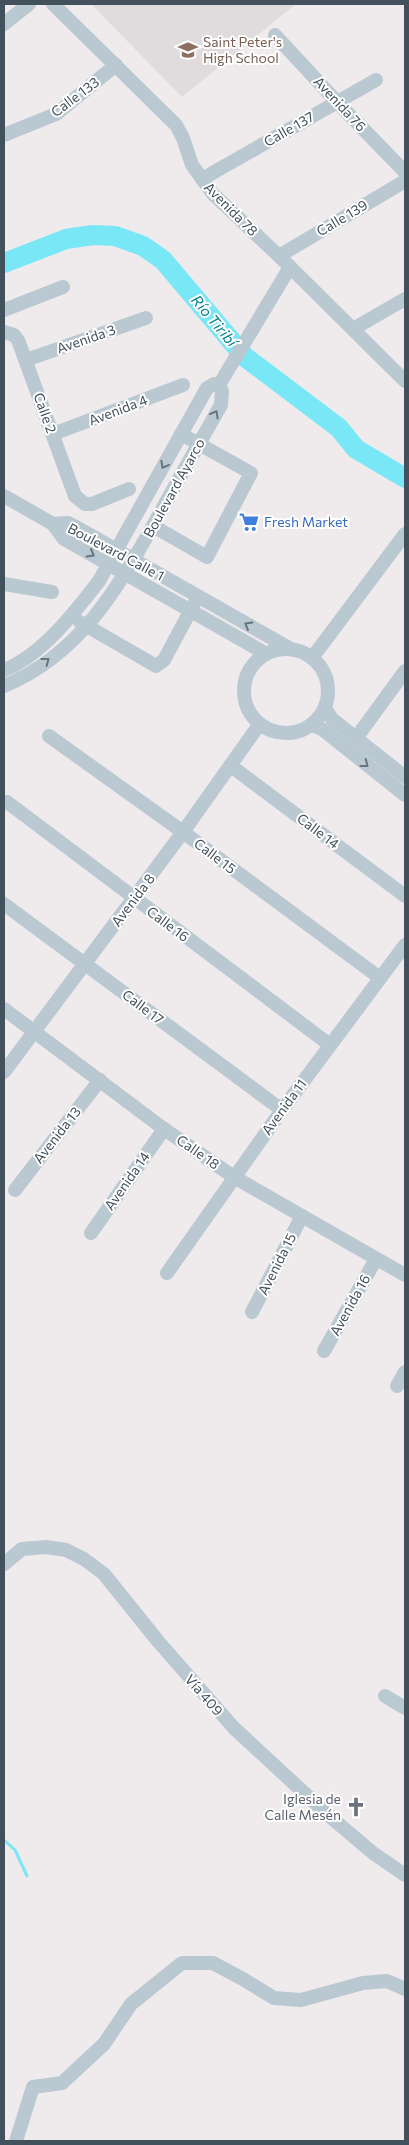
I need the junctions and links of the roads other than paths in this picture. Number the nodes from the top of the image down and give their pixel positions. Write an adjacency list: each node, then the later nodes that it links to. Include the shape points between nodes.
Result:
1 (29, 4): 3 (street)
2 (53, 4): 5 (street, Avenida 78)
3 (4, 24)
4 (275, 35): 7 (street, Avenida 76)
5 (116, 65): 8 (street, Calle 133, via 56,114); 10 (street, Avenida 78, via 176,125 192,166)
6 (376, 80): 7 (street, Calle 137)
7 (337, 102): 9 (street, Avenida 76); 10 (street, Calle 137)
8 (4, 135)
9 (405, 172)
10 (202, 179): 12 (street, Avenida 78)
11 (405, 181): 12 (street, Calle 139)
12 (279, 256): 13 (street, Avenida 78)
13 (290, 267): 18 (street, Avenida 78); 23 (street, Boulevard Ayarco)
14 (64, 287): 16 (street)
15 (405, 299): 18 (street)
16 (4, 310)
17 (146, 318): 20 (street, Avenida 3)
18 (353, 328): 21 (street, Avenida 78)
19 (4, 332): 20 (street, Calle 2, via 18,340)
20 (26, 360): 24 (street, Calle 2)
21 (405, 382)
22 (183, 385): 24 (street, Avenida 4)
23 (219, 385): 25 (street, Boulevard Ayarco, via 207,388); 26 (street, Boulevard Ayarco, one-way to 23, via 223,399)
24 (53, 434): 27 (street, Calle 2, via 75,496 80,501 92,504)
25 (181, 434): 26 (street); 29 (street, Boulevard Ayarco, one-way to 29)
26 (199, 444): 30 (street, Boulevard Ayarco); 30 (street, via 251,473 207,557)
27 (129, 489)
28 (4, 496): 31 (street)
29 (140, 508): 30 (street); 33 (street, Boulevard Ayarco)
30 (155, 522): 34 (street, Boulevard Ayarco)
31 (53, 524): 33 (street, Boulevard Calle 1, via 68,523); 35 (street, Boulevard Calle 1, one-way to 35, via 64,539)
32 (405, 534): 45 (street)
33 (116, 550): 34 (street, Boulevard Calle 1); 35 (street, Boulevard Ayarco)
34 (133, 560): 36 (street, Boulevard Ayarco); 39 (street, Boulevard Calle 1)
35 (108, 564): 36 (street, Boulevard Calle 1); 41 (street, Boulevard Ayarco, via 99,581)
36 (126, 573): 40 (street, Boulevard Calle 1); 42 (street, Boulevard Ayarco)
37 (4, 584): 38 (street)
38 (52, 592)
39 (199, 597): 40 (street); 43 (street, Boulevard Calle 1, one-way to 39)
40 (191, 610): 42 (street, via 164,660 156,666); 44 (street, Boulevard Calle 1)
41 (71, 615): 42 (street); 46 (street, Boulevard Ayarco, via 32,653)
42 (86, 626): 48 (street, Boulevard Ayarco, one-way to 42, via 35,669)
43 (291, 649): 44 (street); 45 (street, Boulevard Calle 1)
44 (265, 654): 51 (street, via 251,666 243,691 245,704)
45 (312, 658): 49 (street, via 326,677)
46 (4, 670)
47 (405, 671): 53 (street)
48 (4, 686)
49 (325, 708): 50 (street); 53 (street, via 332,719)
50 (312, 725): 51 (street, via 286,734); 54 (street, via 322,729)
51 (259, 726): 55 (street, Avenida 8)
52 (49, 736): 59 (street, Calle 15)
53 (356, 737): 54 (street); 56 (street)
54 (347, 750): 57 (street, one-way to 57)
55 (231, 766): 59 (street, Avenida 8); 60 (street, Calle 14)
56 (405, 777)
57 (405, 795)
58 (7, 802): 61 (street, Calle 16)
59 (184, 832): 61 (street, Avenida 8); 65 (street, Calle 15)
60 (405, 896)
61 (134, 898): 64 (street, Avenida 8); 68 (street, Calle 16)
62 (4, 904): 64 (street, Calle 17)
63 (405, 945): 65 (street, Avenida 11)
64 (85, 964): 67 (street, Avenida 8); 71 (street, Calle 17)
65 (380, 978): 68 (street, Avenida 11)
66 (4, 1009): 67 (street, Calle 18)
67 (34, 1031): 69 (street, Avenida 8); 70 (street, Calle 18)
68 (330, 1045): 71 (street, Avenida 11)
69 (4, 1072)
70 (100, 1080): 72 (street, Calle 18); 74 (street, Avenida 13)
71 (282, 1110): 73 (street, Avenida 11)
72 (164, 1129): 73 (street, Calle 18); 76 (street, Avenida 14)
73 (234, 1177): 75 (street, Calle 18); 78 (street, Avenida 11)
74 (15, 1190)
75 (302, 1216): 77 (street, Calle 18); 80 (street, Avenida 15)
76 (91, 1233)
77 (376, 1259): 79 (street, Calle 18); 81 (street, Avenida 16)
78 (167, 1273)
79 (405, 1275)
80 (252, 1312)
81 (324, 1351)
82 (405, 1372): 83 (street)
83 (398, 1386)
84 (4, 1564): 87 (street, Vía 409, via 22,1549 46,1547 66,1550 104,1574 234,1728 328,1815)
85 (385, 1696): 86 (street)
86 (405, 1708)
87 (405, 1875)
88 (405, 1989): 89 (street, via 387,1981 371,1982 301,2000 274,1998 213,1963 182,1963 131,2004 104,2044 62,2083 33,2087)
89 (16, 2141)

